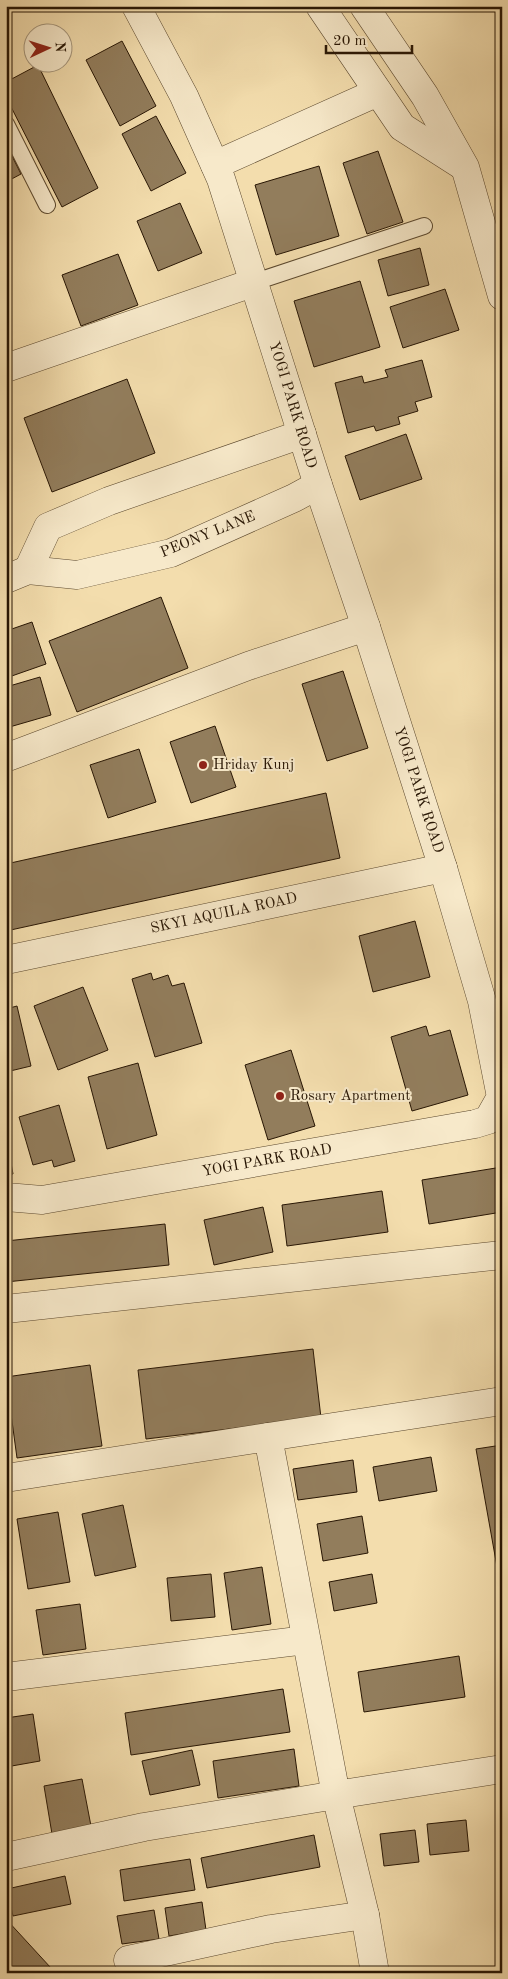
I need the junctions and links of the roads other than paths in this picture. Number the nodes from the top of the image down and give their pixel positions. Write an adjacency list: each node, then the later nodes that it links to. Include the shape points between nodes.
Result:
1 (136, 6): 6 (street, YOGI PARK ROAD, via 184,96)
2 (320, 6): 4 (street)
3 (364, 6): 7 (street, via 425,96)
4 (378, 92): 6 (street); 7 (street, via 402,127)
5 (6, 124): 8 (lane)
6 (215, 165): 10 (street, YOGI PARK ROAD)
7 (465, 167): 11 (street)
8 (48, 205)
9 (424, 226): 10 (lane)
10 (254, 282): 12 (street); 13 (street, YOGI PARK ROAD)
11 (502, 296)
12 (6, 368)
13 (302, 434): 14 (street, YOGI PARK ROAD); 15 (street, via 109,501 48,527)
14 (318, 485): 15 (street, PEONY LANE, via 171,553 77,575); 16 (street, YOGI PARK ROAD)
15 (17, 575)
16 (366, 627): 17 (street, via 248,666); 18 (street, YOGI PARK ROAD)
17 (8, 757)
18 (442, 868): 19 (street, SKYI AQUILA ROAD); 20 (street, YOGI PARK ROAD, via 482,1001 501,1097 488,1120 42,1200)
19 (6, 960)
20 (6, 1197)
21 (502, 1254): 22 (street)
22 (6, 1309)
23 (502, 1401): 24 (street)
24 (268, 1437): 25 (street); 26 (street)
25 (6, 1478)
26 (306, 1640): 27 (street); 29 (street)
27 (6, 1677)
28 (502, 1769): 29 (street)
29 (336, 1795): 30 (street, via 144,1827); 31 (street)
30 (6, 1857)
31 (365, 1915): 32 (street, via 271,1929); 33 (street)
32 (128, 1960)
33 (375, 1973)

